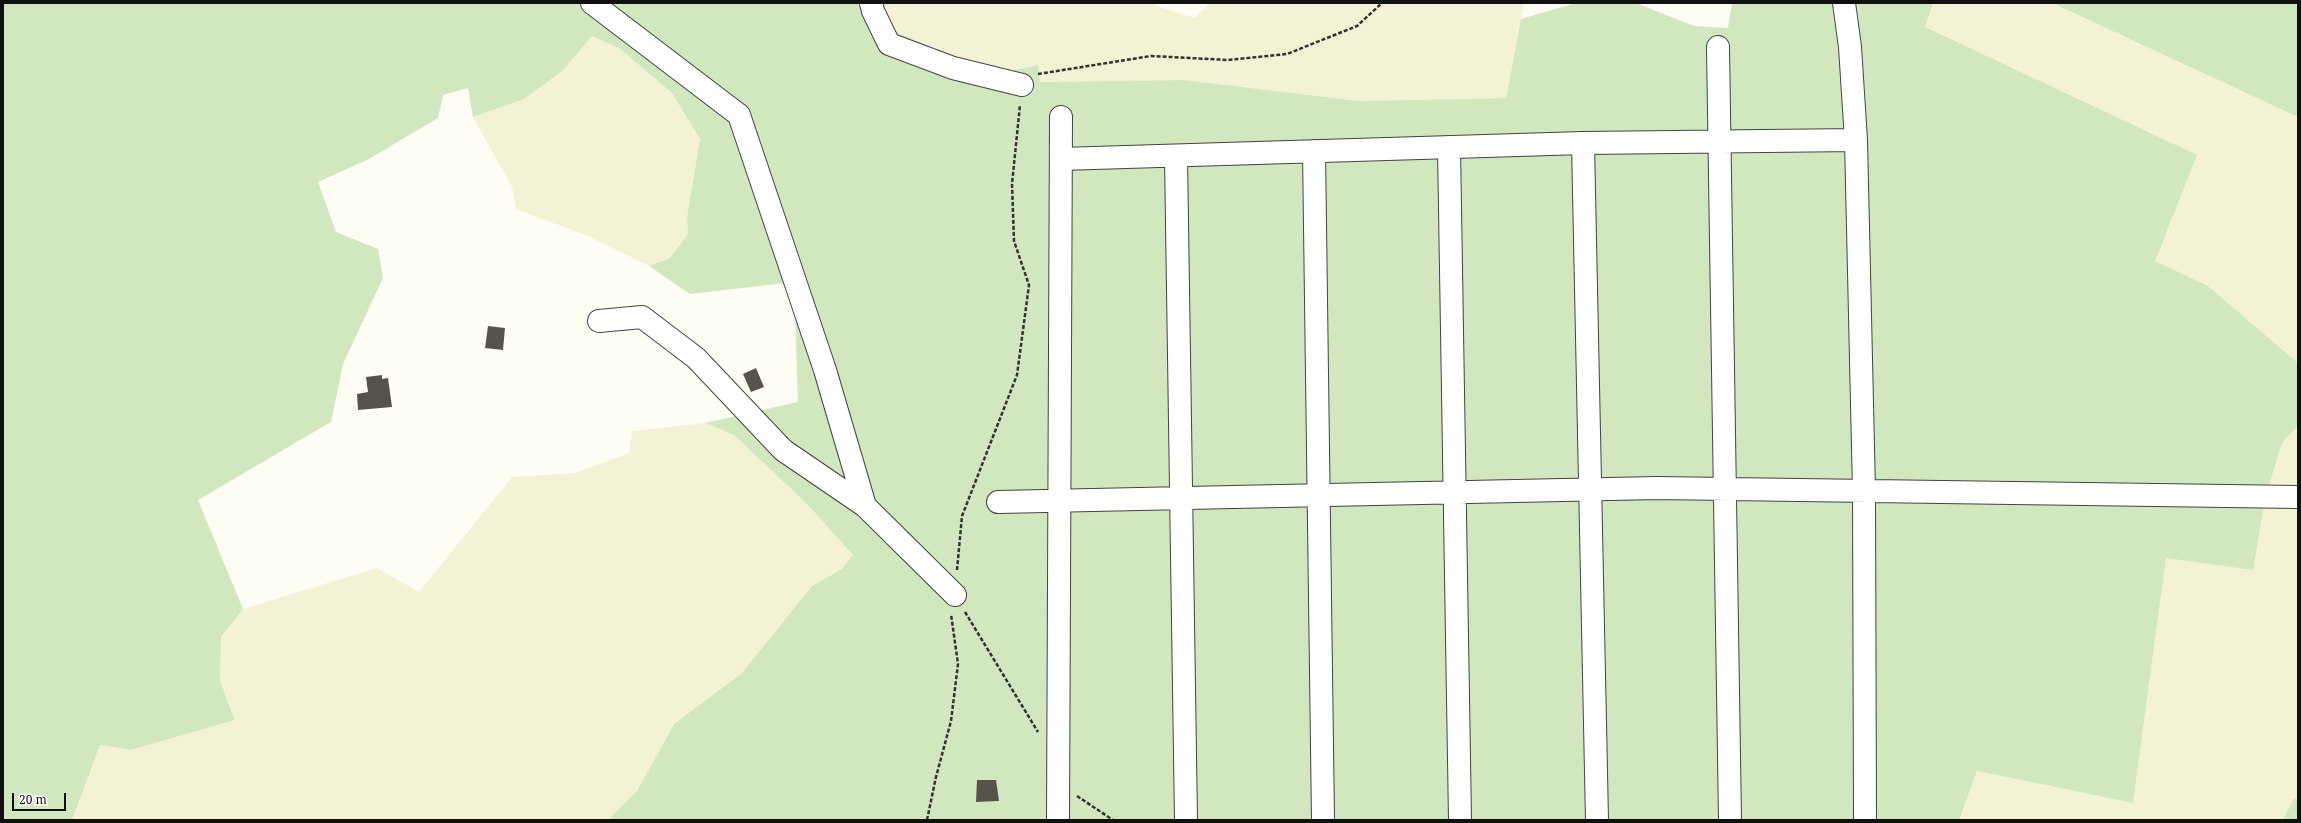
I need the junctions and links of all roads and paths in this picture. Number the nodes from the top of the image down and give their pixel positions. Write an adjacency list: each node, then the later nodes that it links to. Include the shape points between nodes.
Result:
1 (592, 3): 24 (street, via 739,114 825,370)
2 (871, 3): 5 (street, via 889,44 953,68)
3 (1844, 3): 7 (street, via 1850,47)
4 (1718, 47): 8 (street)
5 (1022, 85)
6 (1061, 117): 13 (street)
7 (1856, 140): 8 (street); 17 (street)
8 (1720, 142): 9 (street); 15 (street)
9 (1583, 143): 10 (street); 16 (street)
10 (1449, 147): 11 (street); 18 (street)
11 (1314, 151): 12 (street); 19 (street)
12 (1176, 156): 13 (street); 21 (street)
13 (1061, 159): 22 (street)
14 (599, 321): 24 (street, via 642,317 696,358 783,450)
15 (1725, 489): 16 (street); 17 (street); 34 (street)
16 (1590, 490): 18 (street); 33 (street)
17 (1864, 491): 20 (street); 35 (street)
18 (1455, 492): 19 (street); 32 (street)
19 (1318, 495): 21 (street); 31 (street)
20 (2298, 497)
21 (1182, 498): 22 (street); 30 (street)
22 (1059, 501): 23 (street); 28 (street)
23 (998, 502)
24 (865, 506): 25 (street)
25 (954, 595): 26 (path)
26 (1041, 737)
27 (1073, 790): 29 (path, via 1077,796)
28 (1058, 820)
29 (1113, 820)
30 (1186, 820)
31 (1323, 820)
32 (1460, 820)
33 (1597, 820)
34 (1730, 820)
35 (1864, 820)

